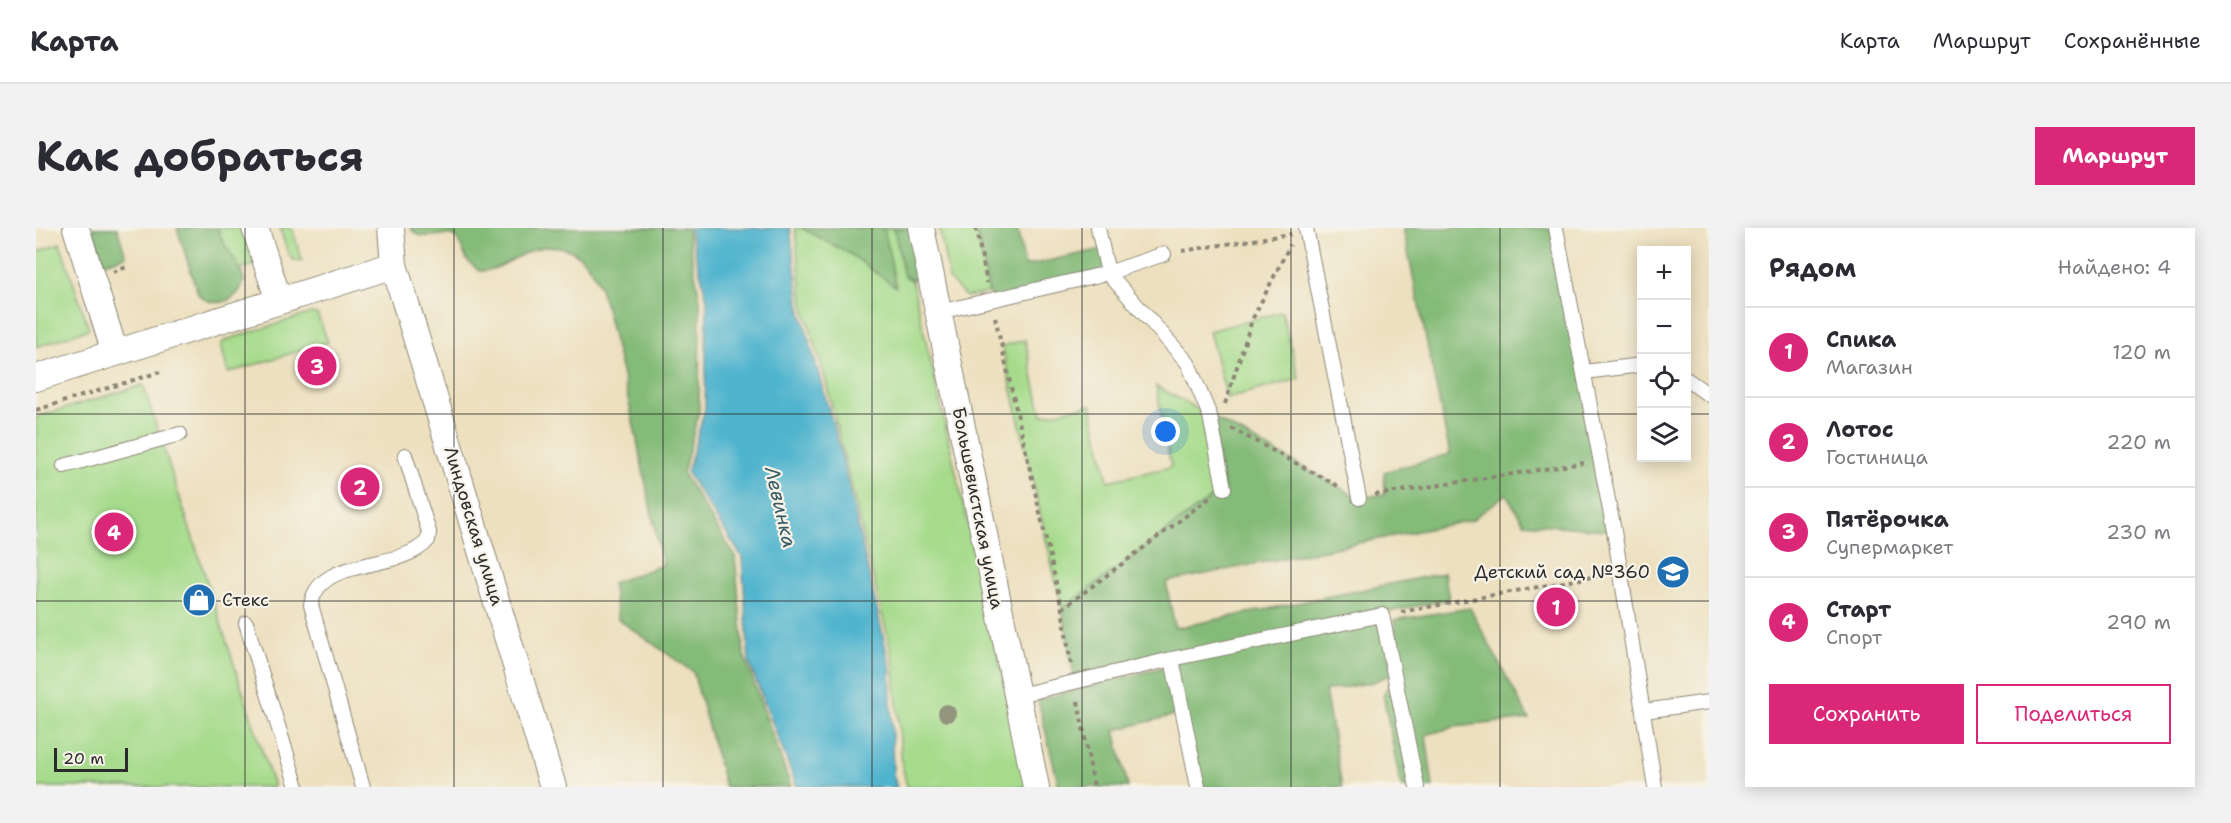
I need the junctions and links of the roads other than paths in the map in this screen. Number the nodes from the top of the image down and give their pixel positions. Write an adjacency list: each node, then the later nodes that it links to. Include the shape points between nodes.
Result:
1 (76, 228): 13 (street)
2 (255, 228): 11 (street)
3 (392, 228): 9 (street, Линдовская улица)
4 (921, 228): 12 (street, Большевистская улица)
5 (1098, 228): 10 (lane)
6 (1306, 228): 23 (lane)
7 (1556, 228): 15 (lane)
8 (1164, 254): 10 (lane)
9 (394, 265): 11 (street); 31 (street, Линдовская улица)
10 (1108, 273): 12 (lane); 22 (lane, via 1188,363 1214,419)
11 (279, 301): 13 (street)
12 (939, 312): 26 (street, Большевистская улица)
13 (115, 353): 16 (street)
14 (1637, 365): 15 (lane)
15 (1584, 372): 28 (lane)
16 (36, 378)
17 (1691, 382): 18 (lane)
18 (1709, 395)
19 (180, 434): 21 (lane)
20 (405, 455): 30 (lane, via 429,532 428,540 415,550 327,578 313,594 312,605)
21 (64, 466)
22 (1224, 488)
23 (1359, 498)
24 (246, 623): 29 (lane)
25 (1172, 659): 26 (lane); 33 (lane); 34 (lane, via 1382,615)
26 (1016, 696): 32 (street, Большевистская улица)
27 (1709, 702): 28 (lane)
28 (1644, 711): 35 (lane)
29 (297, 787)
30 (363, 787)
31 (553, 787)
32 (1036, 787)
33 (1198, 787)
34 (1417, 787)
35 (1655, 787)

